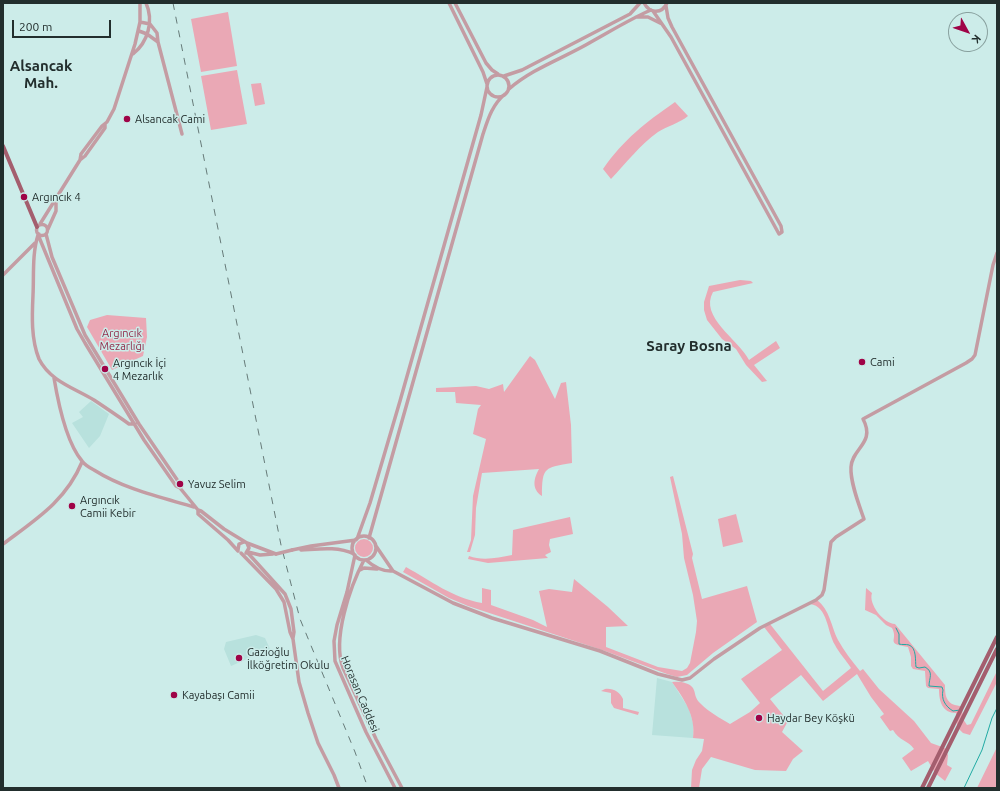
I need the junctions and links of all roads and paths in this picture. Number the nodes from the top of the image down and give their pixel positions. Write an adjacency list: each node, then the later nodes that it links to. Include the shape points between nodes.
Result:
1 (140, 3): 10 (street)
2 (146, 3): 11 (street)
3 (449, 3): 19 (street, via 483,72)
4 (455, 3): 17 (street, via 486,63)
5 (640, 3): 18 (street, via 630,14 522,70)
6 (644, 3): 8 (street)
7 (667, 4): 8 (street, via 660,10); 12 (street, via 672,27 781,226 782,232 779,234)
8 (652, 11): 9 (street); 12 (street)
9 (635, 17): 12 (street, via 648,17); 20 (street, via 591,43 543,66)
10 (140, 22): 11 (street); 13 (street)
11 (150, 24): 14 (street); 15 (street, via 157,33)
12 (663, 24)
13 (139, 29): 14 (street); 16 (street)
14 (148, 32): 15 (street); 16 (street, via 140,49)
15 (158, 42): 22 (street)
16 (132, 55): 24 (street, via 114,109 81,154)
17 (498, 74): 18 (street); 19 (street, via 490,78)
18 (504, 76): 20 (street, via 509,82)
19 (487, 86): 21 (street, via 494,96); 38 (street, via 400,401)
20 (509, 89): 21 (street)
21 (505, 94): 37 (street, via 492,108 483,134)
22 (182, 134)
23 (3, 146): 25 (main road)
24 (56, 200): 25 (street); 26 (street, via 56,211)
25 (39, 225): 26 (street, via 45,225); 27 (street)
26 (48, 230): 28 (street)
27 (39, 234): 28 (street); 29 (street); 33 (street, via 77,329)
28 (46, 234): 35 (street, via 52,257 85,335 139,424 180,484)
29 (35, 244): 31 (street); 32 (street, via 32,320 34,336 39,359)
30 (997, 253): 52 (street, via 972,359 863,419 866,437 853,458 850,469 864,519 832,542 822,594 816,600 760,628 690,678 682,680 664,676 600,651 492,618 453,603)
31 (3, 275)
32 (54, 378): 33 (street, via 94,400 129,424); 34 (street, via 64,422 73,447)
33 (135, 424): 35 (street, via 176,486)
34 (82, 462): 36 (street, via 136,491); 40 (street, via 70,486 58,501)
35 (180, 488): 36 (street)
36 (196, 509): 39 (street); 43 (street, via 198,514)
37 (369, 538): 38 (street); 41 (street)
38 (357, 539): 42 (street); 47 (street, via 353,546)
39 (245, 543): 43 (street, via 239,544); 44 (street, via 249,546); 45 (street)
40 (3, 544)
41 (376, 546): 48 (street, via 374,555); 52 (street)
42 (292, 550): 45 (street, bridge); 47 (street, via 333,548)
43 (239, 552): 44 (street); 54 (street, via 281,596)
44 (247, 552): 46 (street); 49 (street)
45 (276, 554): 46 (street)
46 (263, 555): 49 (street)
47 (355, 555): 48 (street); 57 (street, Horasan Caddesi, via 337,625 334,657 366,732)
48 (365, 560): 50 (street); 51 (street, Horasan Caddesi)
49 (257, 564): 54 (street, via 287,598 291,609)
50 (378, 569): 51 (street); 52 (street)
51 (358, 570): 58 (street, Horasan Caddesi, via 341,628 340,659 368,724)
52 (393, 571)
53 (997, 637): 59 (main road)
54 (293, 640): 56 (street, via 299,682 308,714)
55 (997, 649): 60 (main road)
56 (339, 788)
57 (395, 788)
58 (402, 788)
59 (922, 788)
60 (928, 788)

